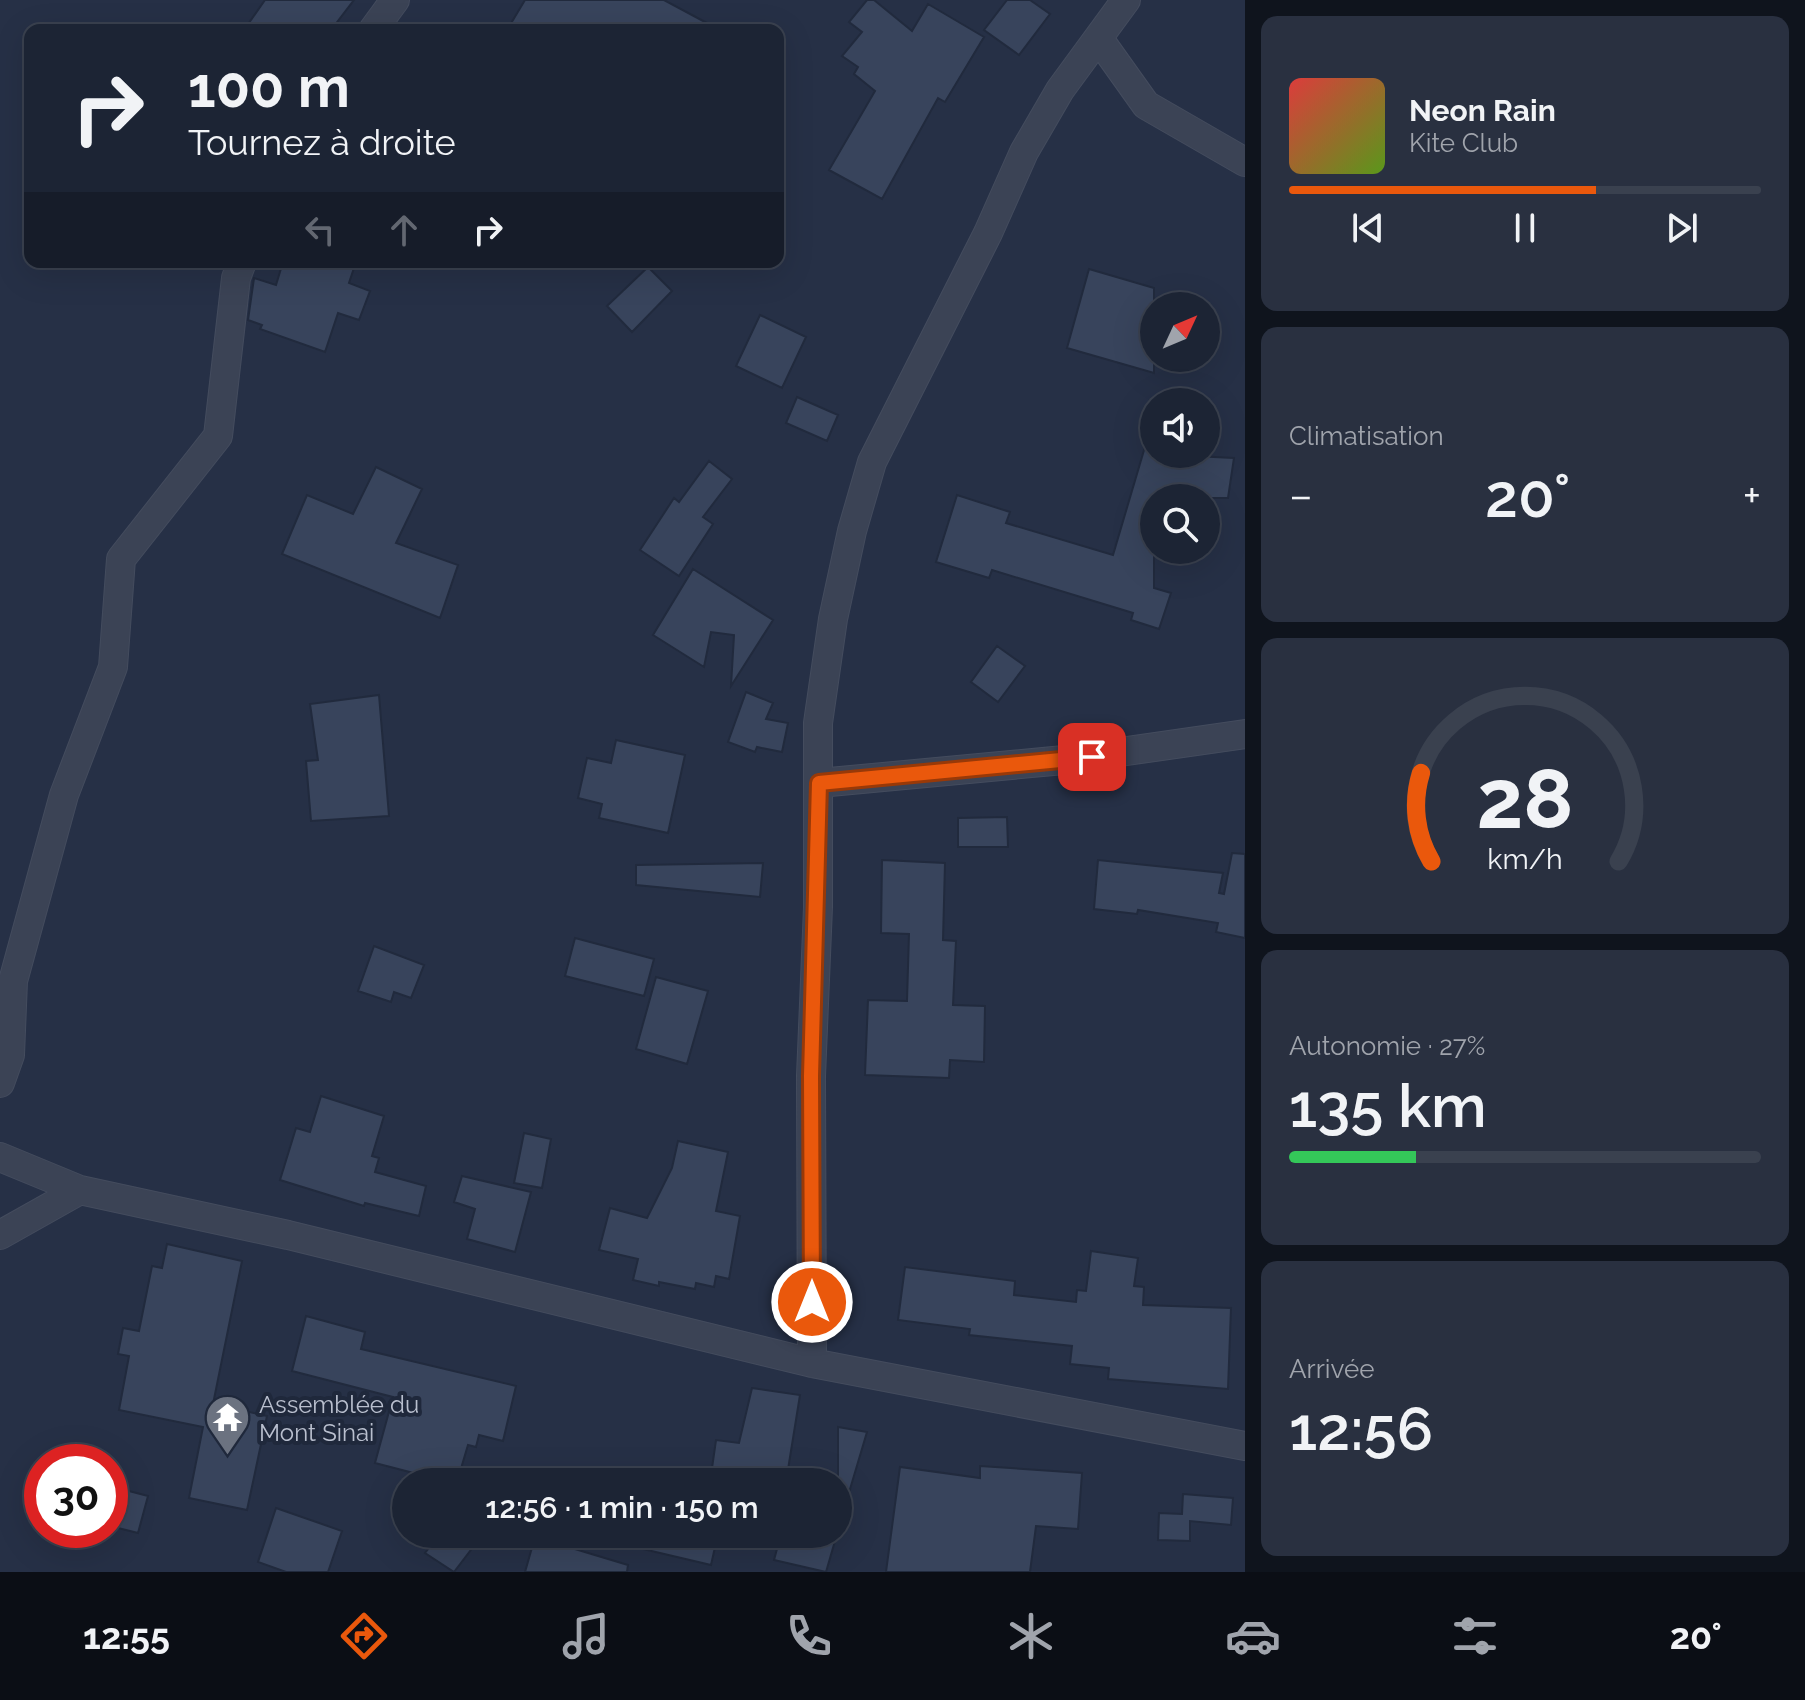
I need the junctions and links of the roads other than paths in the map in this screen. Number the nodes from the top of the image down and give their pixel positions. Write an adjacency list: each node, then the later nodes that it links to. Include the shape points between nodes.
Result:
1 (395, 0): 3 (street)
2 (1123, 1): 4 (street)
3 (377, 24)
4 (1099, 39): 5 (street, via 1146,105); 8 (street, via 1060,90 1024,152 872,462 833,619 818,723)
5 (1245, 162)
6 (240, 268): 9 (street, via 218,436 121,559 113,667 64,795 13,981 10,1055)
7 (1245, 734): 8 (street, via 1080,758)
8 (819, 783): 13 (street, via 811,1076)
9 (0, 1083)
10 (0, 1157): 11 (street)
11 (80, 1190): 12 (street); 13 (street, via 288,1235)
12 (0, 1235)
13 (812, 1363): 14 (street)
14 (1245, 1446)

